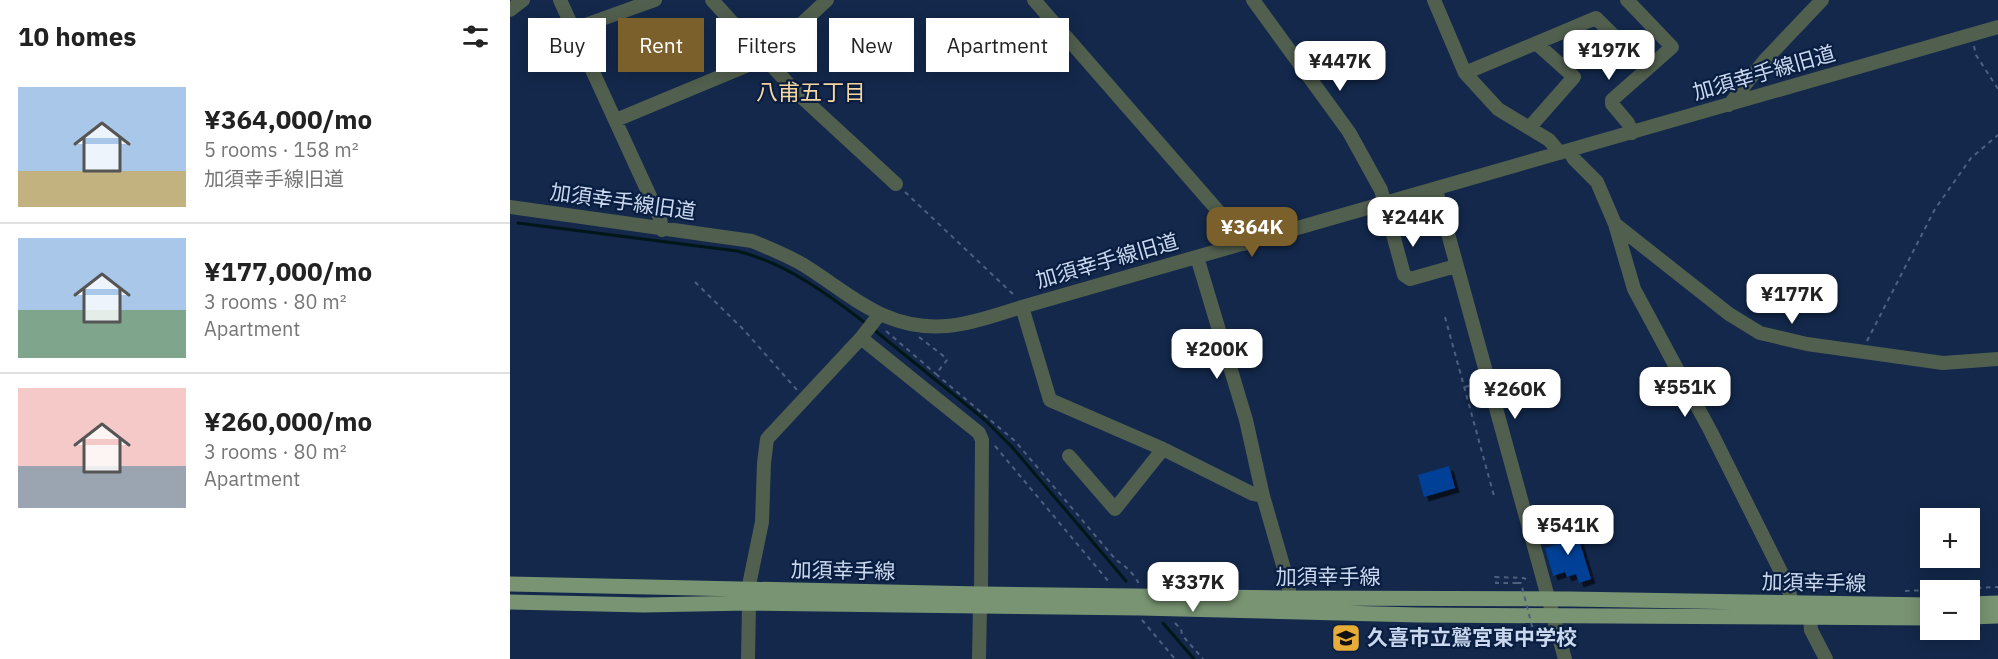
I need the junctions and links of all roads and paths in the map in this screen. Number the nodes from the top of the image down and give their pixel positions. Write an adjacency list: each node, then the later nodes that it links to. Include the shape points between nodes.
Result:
1 (523, 0): 11 (street)
2 (560, 0): 12 (street)
3 (655, 0): 13 (street)
4 (712, 0): 14 (street)
5 (827, 0): 15 (street)
6 (1034, 0): 37 (street)
7 (1253, 0): 33 (street, via 1349,132 1382,190)
8 (1434, 0): 23 (street)
9 (1627, 0): 28 (street, via 1672,47 1612,100)
10 (1822, 0): 25 (street)
11 (510, 10)
12 (569, 18)
13 (605, 18)
14 (728, 18)
15 (808, 18)
16 (1998, 27): 17 (street, 加須幸手線旧道)
17 (1972, 35): 24 (path, via 1976,55); 25 (street, 加須幸手線旧道)
18 (1536, 43): 19 (street, via 1596,18); 23 (street); 27 (street, via 1574,77)
19 (1621, 43)
20 (594, 72): 26 (street)
21 (731, 72): 26 (street)
22 (778, 72): 31 (street)
23 (1465, 73): 27 (street, via 1498,109)
24 (1998, 89)
25 (1729, 105): 28 (street, 加須幸手線旧道)
26 (616, 120): 36 (street)
27 (1529, 128): 30 (street)
28 (1632, 133): 30 (street, 加須幸手線旧道)
29 (1998, 135): 47 (path, via 1971,158 1935,209)
30 (1564, 152): 32 (street, 加須幸手線旧道); 35 (street, via 1597,182)
31 (896, 184): 41 (path)
32 (1436, 190): 33 (street, 加須幸手線旧道); 39 (street)
33 (1384, 204): 37 (street, 加須幸手線旧道); 39 (street, via 1404,275 1410,279)
34 (510, 207): 36 (street, 加須幸手線旧道)
35 (1615, 224): 47 (street, via 1729,314 1760,333); 68 (street, via 1634,289 1783,575)
36 (662, 230): 43 (street, 加須幸手線旧道, via 752,241 804,266)
37 (1244, 244): 38 (street, 加須幸手線旧道)
38 (1197, 257): 41 (street, 加須幸手線旧道); 56 (street)
39 (1456, 266): 64 (street)
40 (695, 282): 52 (path)
41 (1022, 307): 44 (street, 加須幸手線旧道, via 960,324); 54 (street, via 1050,400)
42 (1445, 317): 51 (path)
43 (877, 318): 44 (street, 加須幸手線旧道); 46 (street)
44 (919, 325): 49 (path, via 921,340 947,360)
45 (886, 331): 49 (path)
46 (864, 335): 52 (street); 53 (street)
47 (1862, 351): 48 (street, via 1952,363)
48 (1998, 359)
49 (936, 374): 60 (path, via 1016,441)
50 (1480, 383): 51 (path)
51 (1465, 387): 57 (path)
52 (805, 398): 61 (street, via 765,445 762,522)
53 (982, 440): 62 (path, via 992,442 1053,513 1107,580); 65 (street)
54 (1162, 449): 55 (street, via 1114,509); 56 (street)
55 (1069, 456)
56 (1263, 496): 63 (street)
57 (1494, 496)
58 (1528, 581): 78 (path, bridge, via 1496,578 1496,583 1521,583 1533,630 1507,630 1507,636 1537,636)
59 (510, 584): 61 (main road, 加須幸手線)
60 (1140, 587)
61 (749, 596): 65 (main road, 加須幸手線); 66 (main road, 加須幸手線, via 644,604); 79 (street)
62 (1111, 596): 63 (main road, 加須幸手線); 65 (main road, 加須幸手線)
63 (1289, 598): 64 (main road, 加須幸手線)
64 (1548, 598): 68 (main road, 加須幸手線); 72 (street)
65 (980, 600): 71 (main road, 加須幸手線); 80 (street)
66 (510, 602)
67 (1998, 603): 69 (main road)
68 (1792, 604): 70 (main road, 加須幸手線)
69 (1980, 604)
70 (1920, 605)
71 (1140, 608): 72 (main road, 加須幸手線); 81 (path, via 1143,621)
72 (1552, 615): 75 (main road, 加須幸手線); 83 (street)
73 (1980, 616): 74 (main road)
74 (1998, 616)
75 (1810, 617): 77 (main road, 加須幸手線); 84 (street, via 1810,630)
76 (1172, 618): 82 (path)
77 (1920, 618)
78 (1545, 631)
79 (748, 659)
80 (979, 659)
81 (1175, 659)
82 (1203, 659)
83 (1565, 659)
84 (1826, 659)

